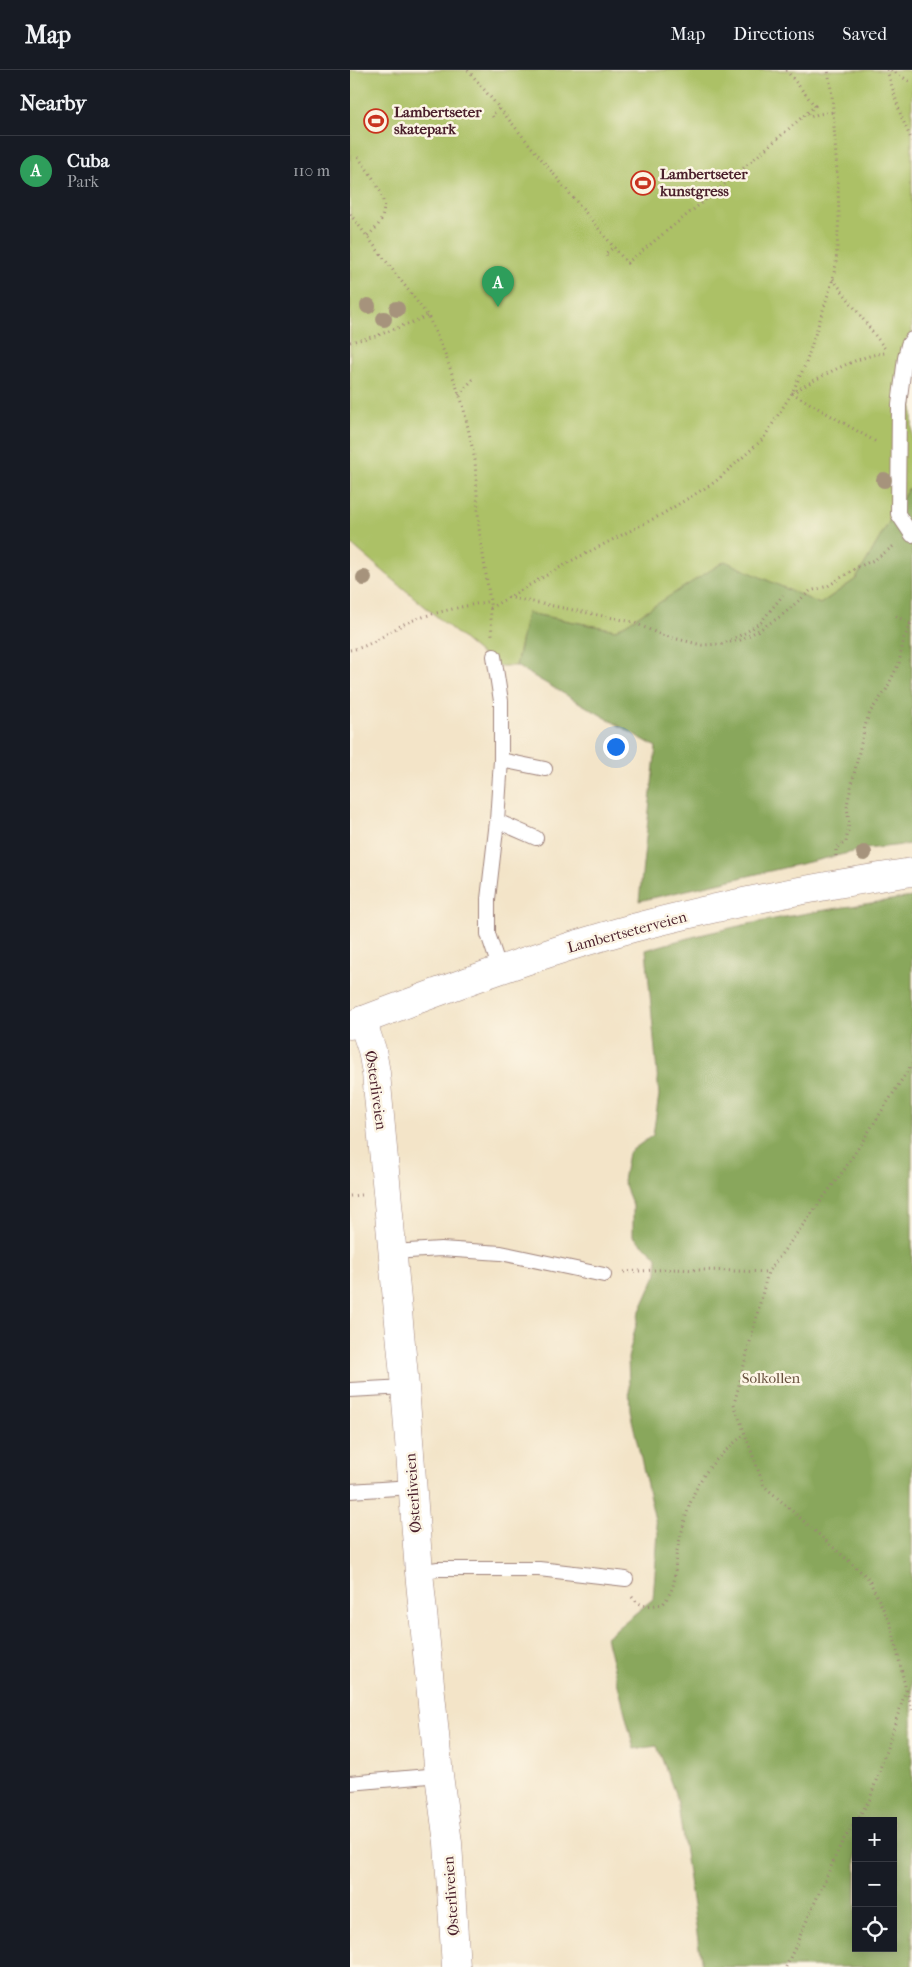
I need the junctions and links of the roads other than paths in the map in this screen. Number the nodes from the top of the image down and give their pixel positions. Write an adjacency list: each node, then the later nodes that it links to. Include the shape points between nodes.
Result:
1 (912, 339): 2 (lane, via 908,345 899,405 898,514)
2 (911, 535)
3 (494, 656): 4 (lane, via 501,701)
4 (501, 760): 5 (lane); 6 (lane)
5 (545, 768)
6 (497, 821): 7 (lane); 9 (lane, via 488,899 488,934)
7 (536, 838)
8 (912, 872): 9 (street, Lambertseterveien, via 815,887 633,928)
9 (500, 970): 10 (street, Lambertseterveien)
10 (356, 1023): 11 (street, Østerliveien, via 372,1050 376,1073)
11 (392, 1252): 12 (lane, via 441,1249 501,1253); 13 (street, Østerliveien)
12 (604, 1275)
13 (405, 1387): 14 (lane); 15 (street, Østerliveien)
14 (350, 1390)
15 (412, 1487): 16 (lane); 17 (street, Østerliveien)
16 (350, 1491)
17 (419, 1572): 18 (lane, via 438,1568 539,1569); 19 (street, Østerliveien)
18 (626, 1580)
19 (439, 1775): 20 (lane); 21 (street, Østerliveien, via 448,1843)
20 (350, 1783)
21 (456, 1967)

